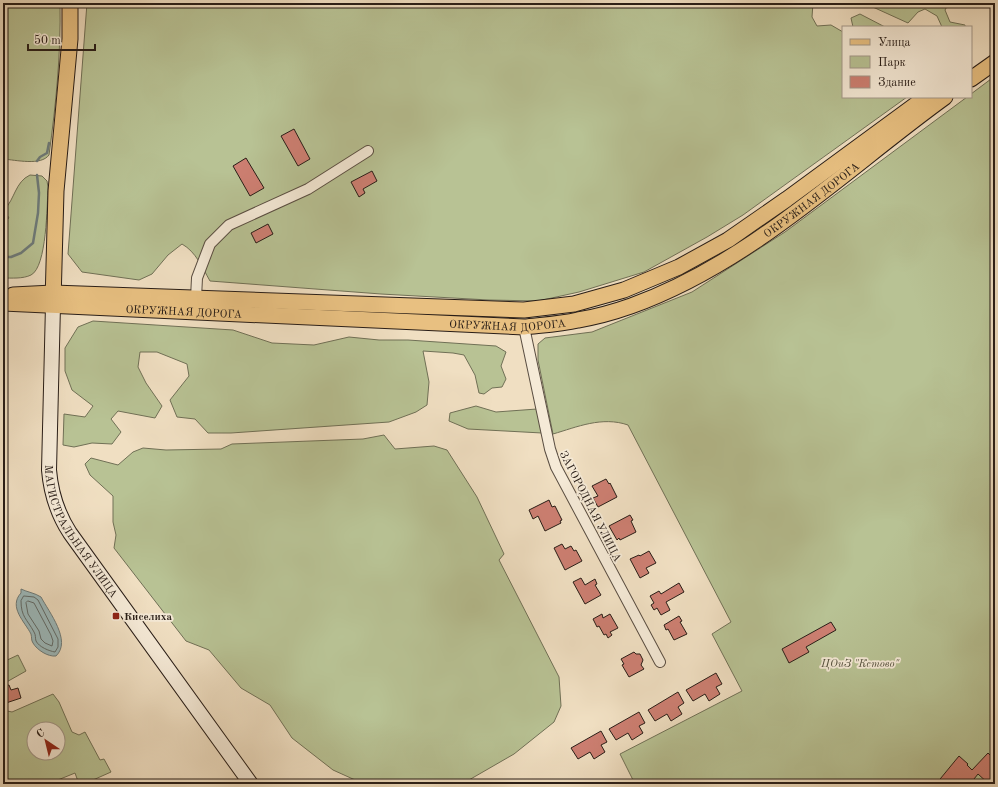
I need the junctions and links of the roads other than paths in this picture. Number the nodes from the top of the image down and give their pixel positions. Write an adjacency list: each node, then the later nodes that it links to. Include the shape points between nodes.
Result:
1 (70, 3): 9 (main road, via 70,39 56,191)
2 (995, 50): 3 (main road)
3 (979, 68)
4 (925, 98): 8 (main road, ОКРУЖНАЯ ДОРОГА, via 728,240 679,267 617,292 574,304 524,310)
5 (944, 98): 11 (main road, ОКРУЖНАЯ ДОРОГА, via 797,212 741,251 688,282 631,306 577,321)
6 (368, 151): 8 (street, via 308,189 229,225 210,244 197,278)
7 (3, 296): 9 (main road, ОКРУЖНАЯ ДОРОГА)
8 (196, 298): 9 (main road, ОКРУЖНАЯ ДОРОГА)
9 (53, 299): 10 (main road, ОКРУЖНАЯ ДОРОГА); 11 (main road, ОКРУЖНАЯ ДОРОГА); 13 (main road, МАГИСТРАЛЬНАЯ УЛИЦА, via 49,470 56,506 70,533)
10 (3, 303)
11 (524, 327): 12 (street, ЗАГОРОДНАЯ УЛИЦА, via 556,467)
12 (660, 662)
13 (251, 784)

